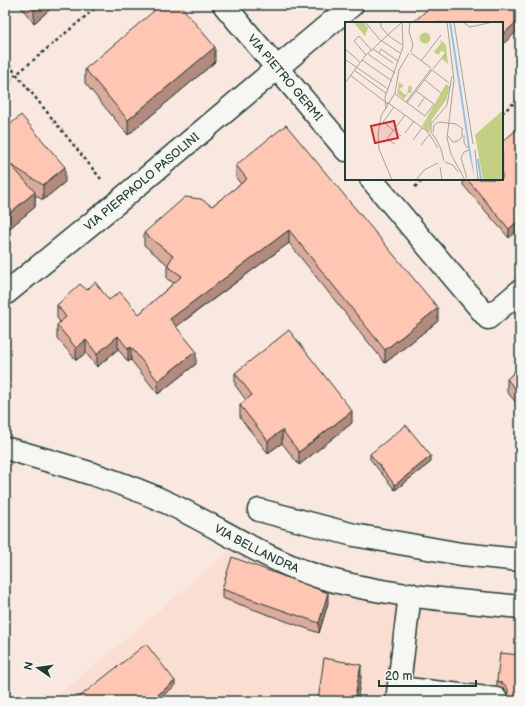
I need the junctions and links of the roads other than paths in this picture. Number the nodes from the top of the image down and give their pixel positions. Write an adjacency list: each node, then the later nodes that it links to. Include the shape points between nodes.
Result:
1 (224, 5): 3 (street, VIA PIETRO GERMI)
2 (352, 5): 3 (street, VIA PIERPAOLO PASOLINI)
3 (277, 68): 4 (street, VIA PIETRO GERMI); 7 (street, VIA PIERPAOLO PASOLINI)
4 (345, 149)
5 (372, 180): 6 (street, via 488,318)
6 (520, 291)
7 (5, 294)
8 (5, 448): 11 (street, VIA BELLANDRA, via 89,473 148,495 268,556 307,572 349,584)
9 (259, 510): 10 (street, via 354,535 461,554)
10 (520, 560)
11 (410, 594): 12 (street, VIA BELLANDRA); 13 (street)
12 (520, 607)
13 (398, 694): 14 (street)
14 (496, 699)

